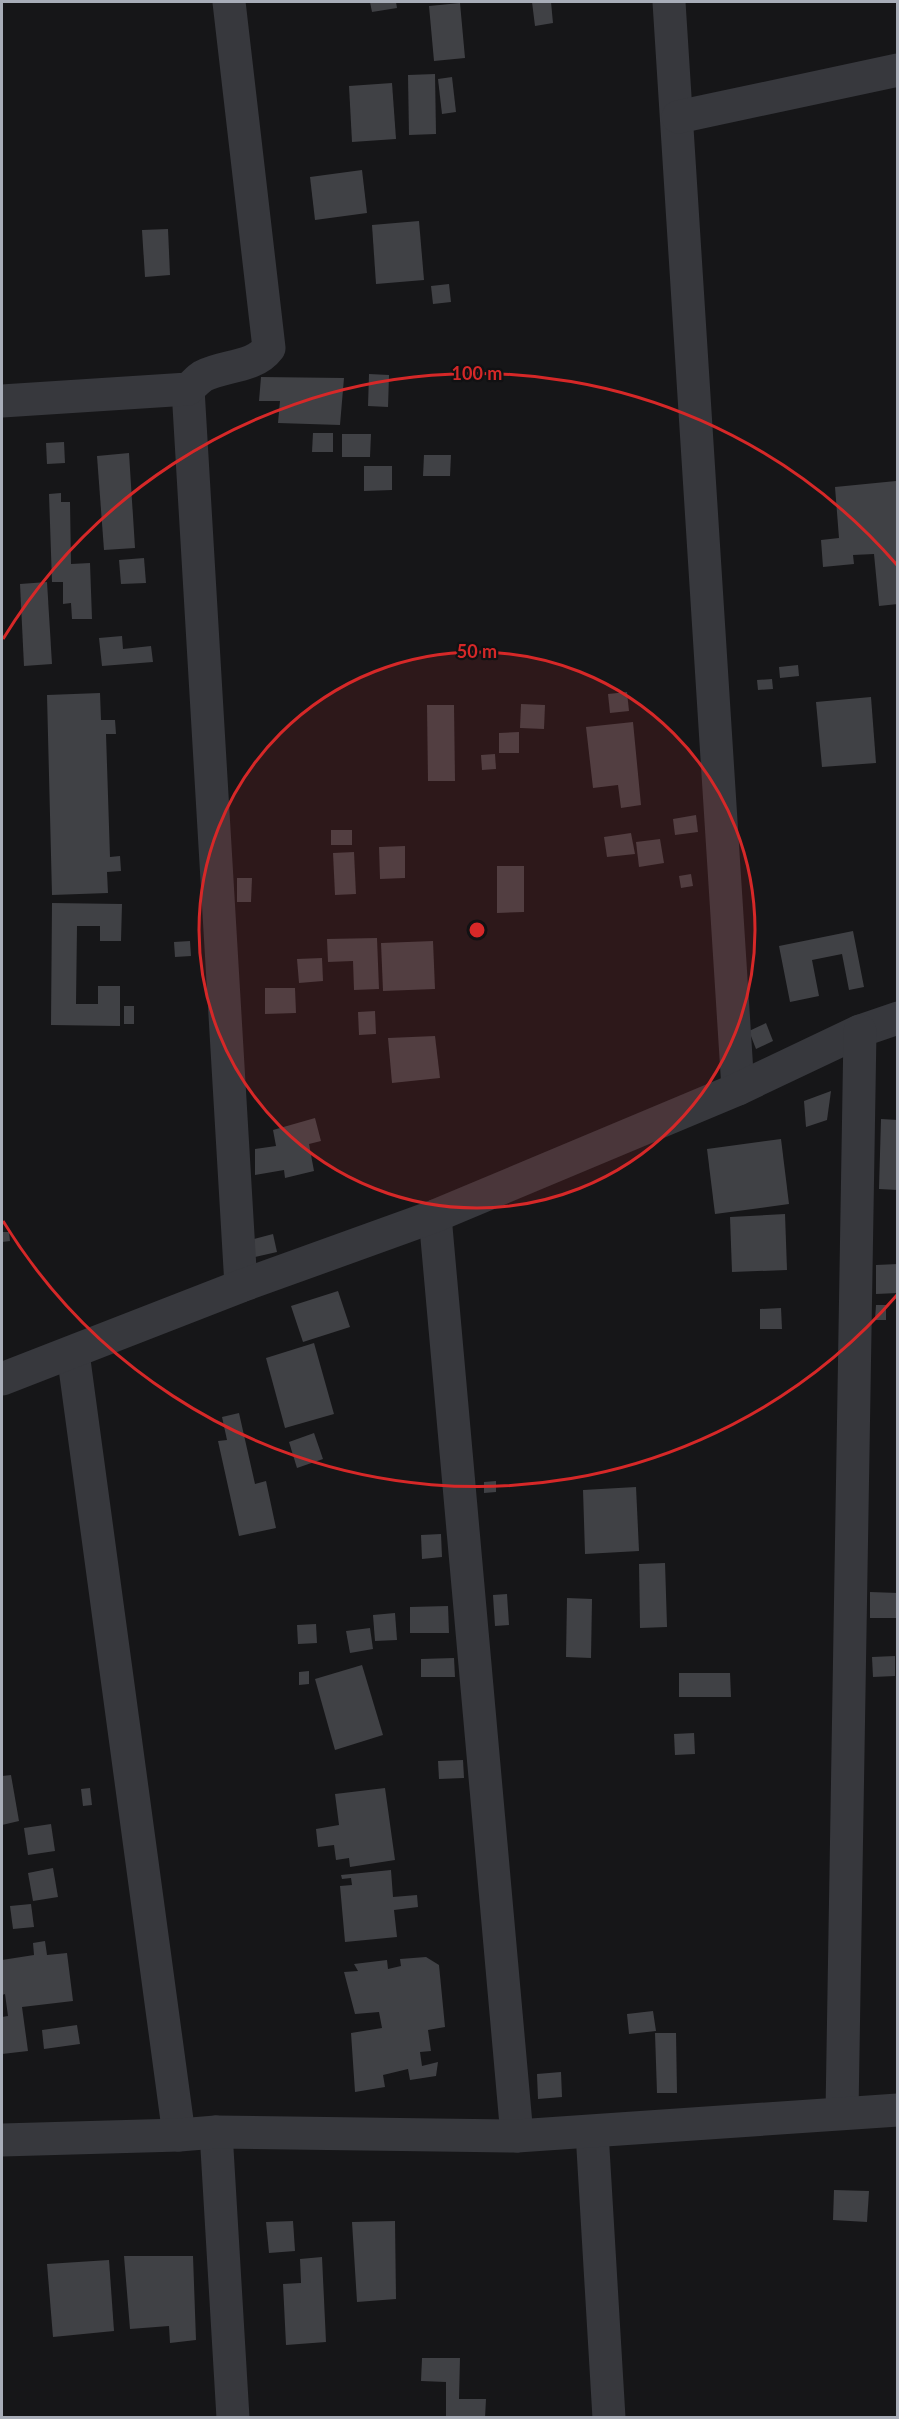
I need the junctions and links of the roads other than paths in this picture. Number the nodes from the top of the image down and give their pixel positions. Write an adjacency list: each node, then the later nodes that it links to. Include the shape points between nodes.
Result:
1 (229, 2): 5 (street, via 269,348 254,360 203,376)
2 (669, 2): 4 (street)
3 (897, 69): 4 (street)
4 (678, 117): 9 (street)
5 (188, 389): 6 (street); 11 (street)
6 (2, 401)
7 (897, 1018): 8 (street)
8 (860, 1031): 9 (street); 15 (street)
9 (738, 1089): 10 (street)
10 (435, 1216): 11 (street); 19 (street)
11 (241, 1286): 12 (street)
12 (73, 1353): 13 (street); 18 (street)
13 (2, 1379)
14 (897, 2110): 15 (street)
15 (842, 2112): 17 (street)
16 (216, 2132): 18 (street); 19 (street); 21 (street)
17 (592, 2132): 19 (street); 22 (street)
18 (179, 2135): 20 (street)
19 (517, 2136)
20 (2, 2140)
21 (233, 2418)
22 (609, 2418)

